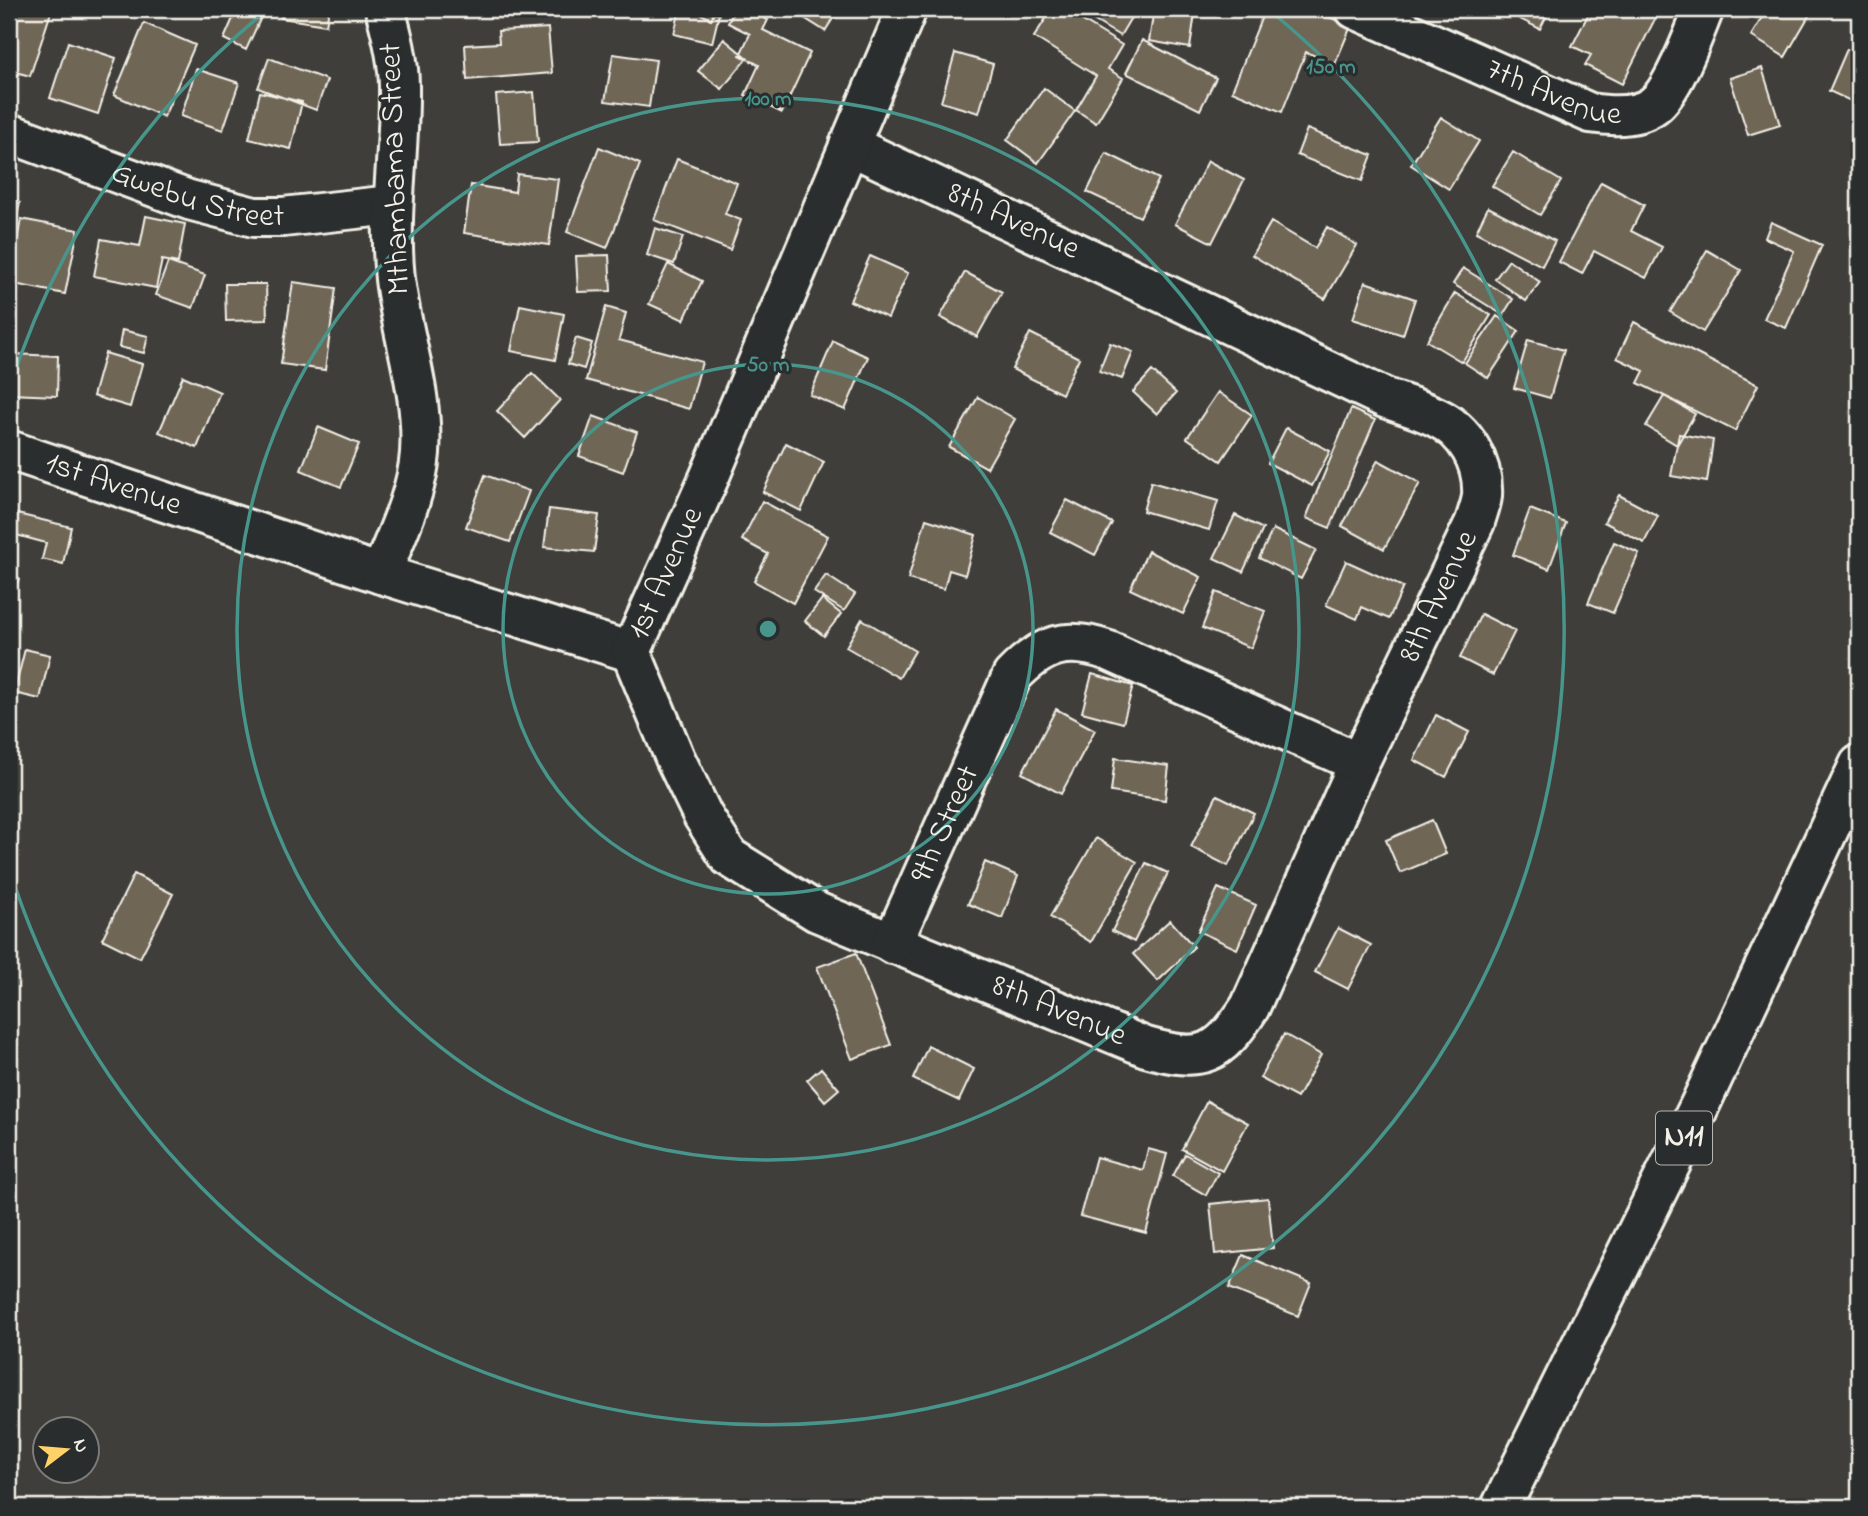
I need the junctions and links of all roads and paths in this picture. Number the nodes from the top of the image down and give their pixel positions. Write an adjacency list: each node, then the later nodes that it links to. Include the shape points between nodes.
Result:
1 (386, 9): 7 (main road, Mthambama Street, via 399,86)
2 (907, 9): 6 (main road, 1st Avenue)
3 (1355, 9): 4 (main road, 7th Avenue, via 1590,113 1608,116 1651,108 1662,98)
4 (1704, 9)
5 (9, 133): 7 (main road, Gwebu Street, via 189,200 254,217)
6 (849, 145): 10 (main road, 1st Avenue); 11 (main road, 8th Avenue, via 1385,398 1437,417 1466,440 1481,480 1482,499 1475,522)
7 (392, 205): 9 (main road, Mthambama Street, via 395,279 416,400 420,453 412,494)
8 (9, 450): 9 (main road, 1st Avenue)
9 (381, 574): 10 (main road, 1st Avenue)
10 (631, 652): 13 (main road, via 675,758 729,857 817,912)
11 (1359, 763): 13 (main road, 8th Avenue, via 1250,1007 1231,1037 1213,1050 1186,1056 1146,1047); 13 (main road, 9th Street, via 1109,651 1087,643 1056,645 1012,676)
12 (1859, 765): 14 (main road, N11, via 1699,1107)
13 (892, 944)
14 (1501, 1507)

